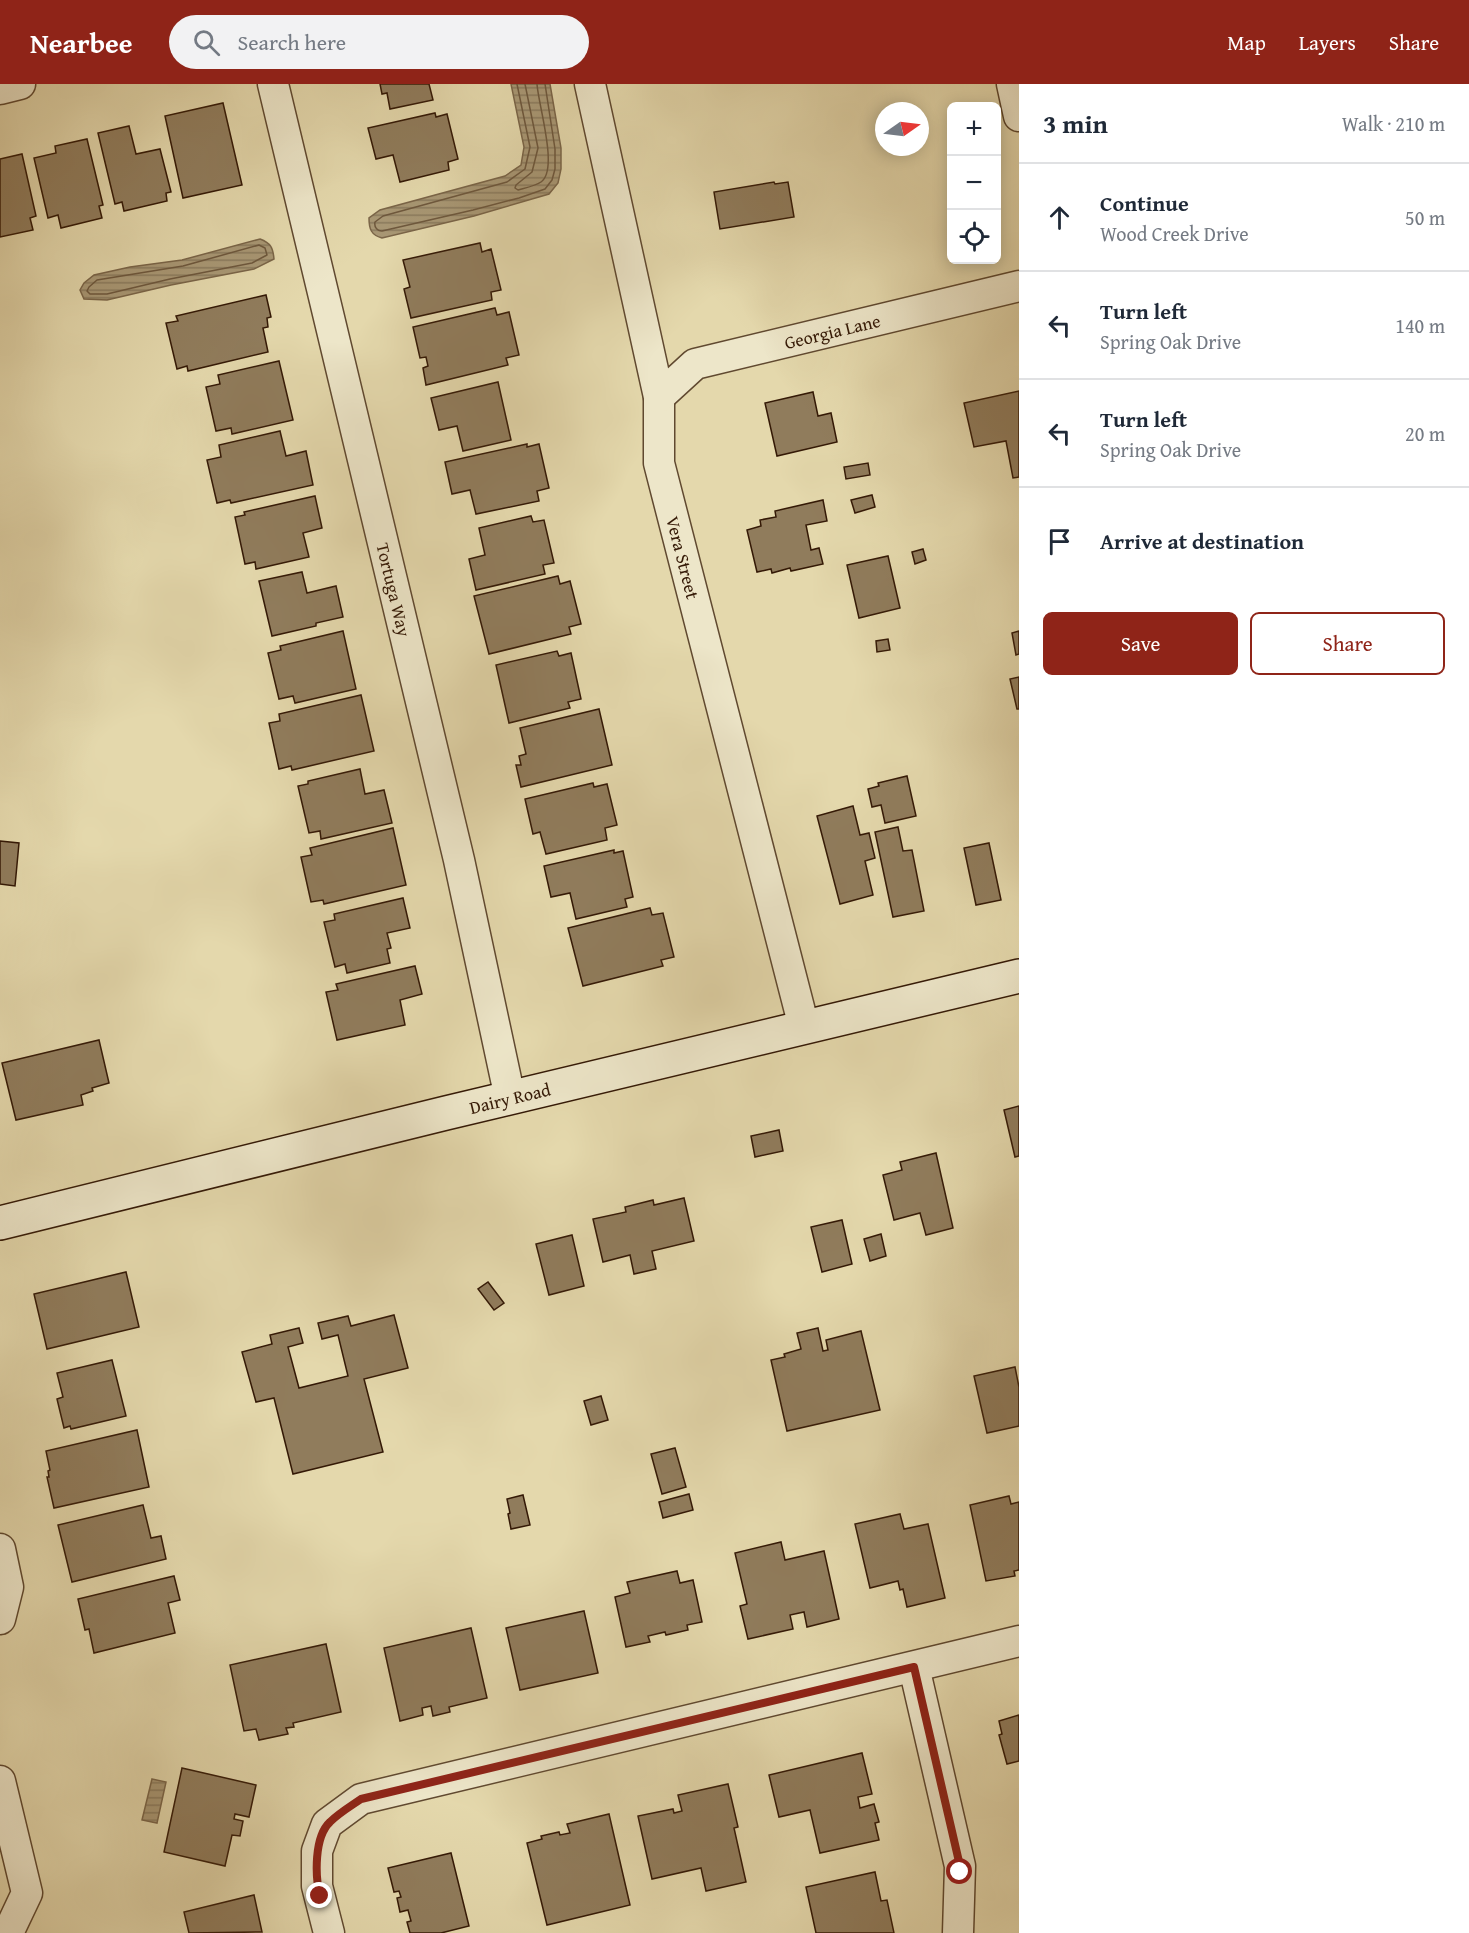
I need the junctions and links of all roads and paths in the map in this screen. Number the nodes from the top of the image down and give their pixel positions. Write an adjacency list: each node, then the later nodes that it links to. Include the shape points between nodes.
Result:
1 (20, 84): 5 (street)
2 (273, 84): 11 (street, Tortuga Way, via 459,860)
3 (590, 84): 8 (street, Vera Street)
4 (1012, 84): 6 (street)
5 (0, 89)
6 (1019, 117)
7 (1019, 286): 8 (street, Georgia Lane, via 695,364)
8 (659, 397): 10 (street, Vera Street, via 660,463)
9 (1019, 976): 10 (street, Dairy Road)
10 (804, 1027): 11 (street, Dairy Road)
11 (510, 1098): 12 (street, Dairy Road)
12 (0, 1223)
13 (0, 1549): 14 (street, via 8,1587)
14 (0, 1619)
15 (1019, 1641): 16 (street)
16 (914, 1667): 19 (street, via 361,1799 327,1824 316,1851 317,1886); 20 (street, via 960,1866)
17 (0, 1780): 18 (street, via 27,1893)
18 (8, 1933)
19 (329, 1933)
20 (958, 1933)

